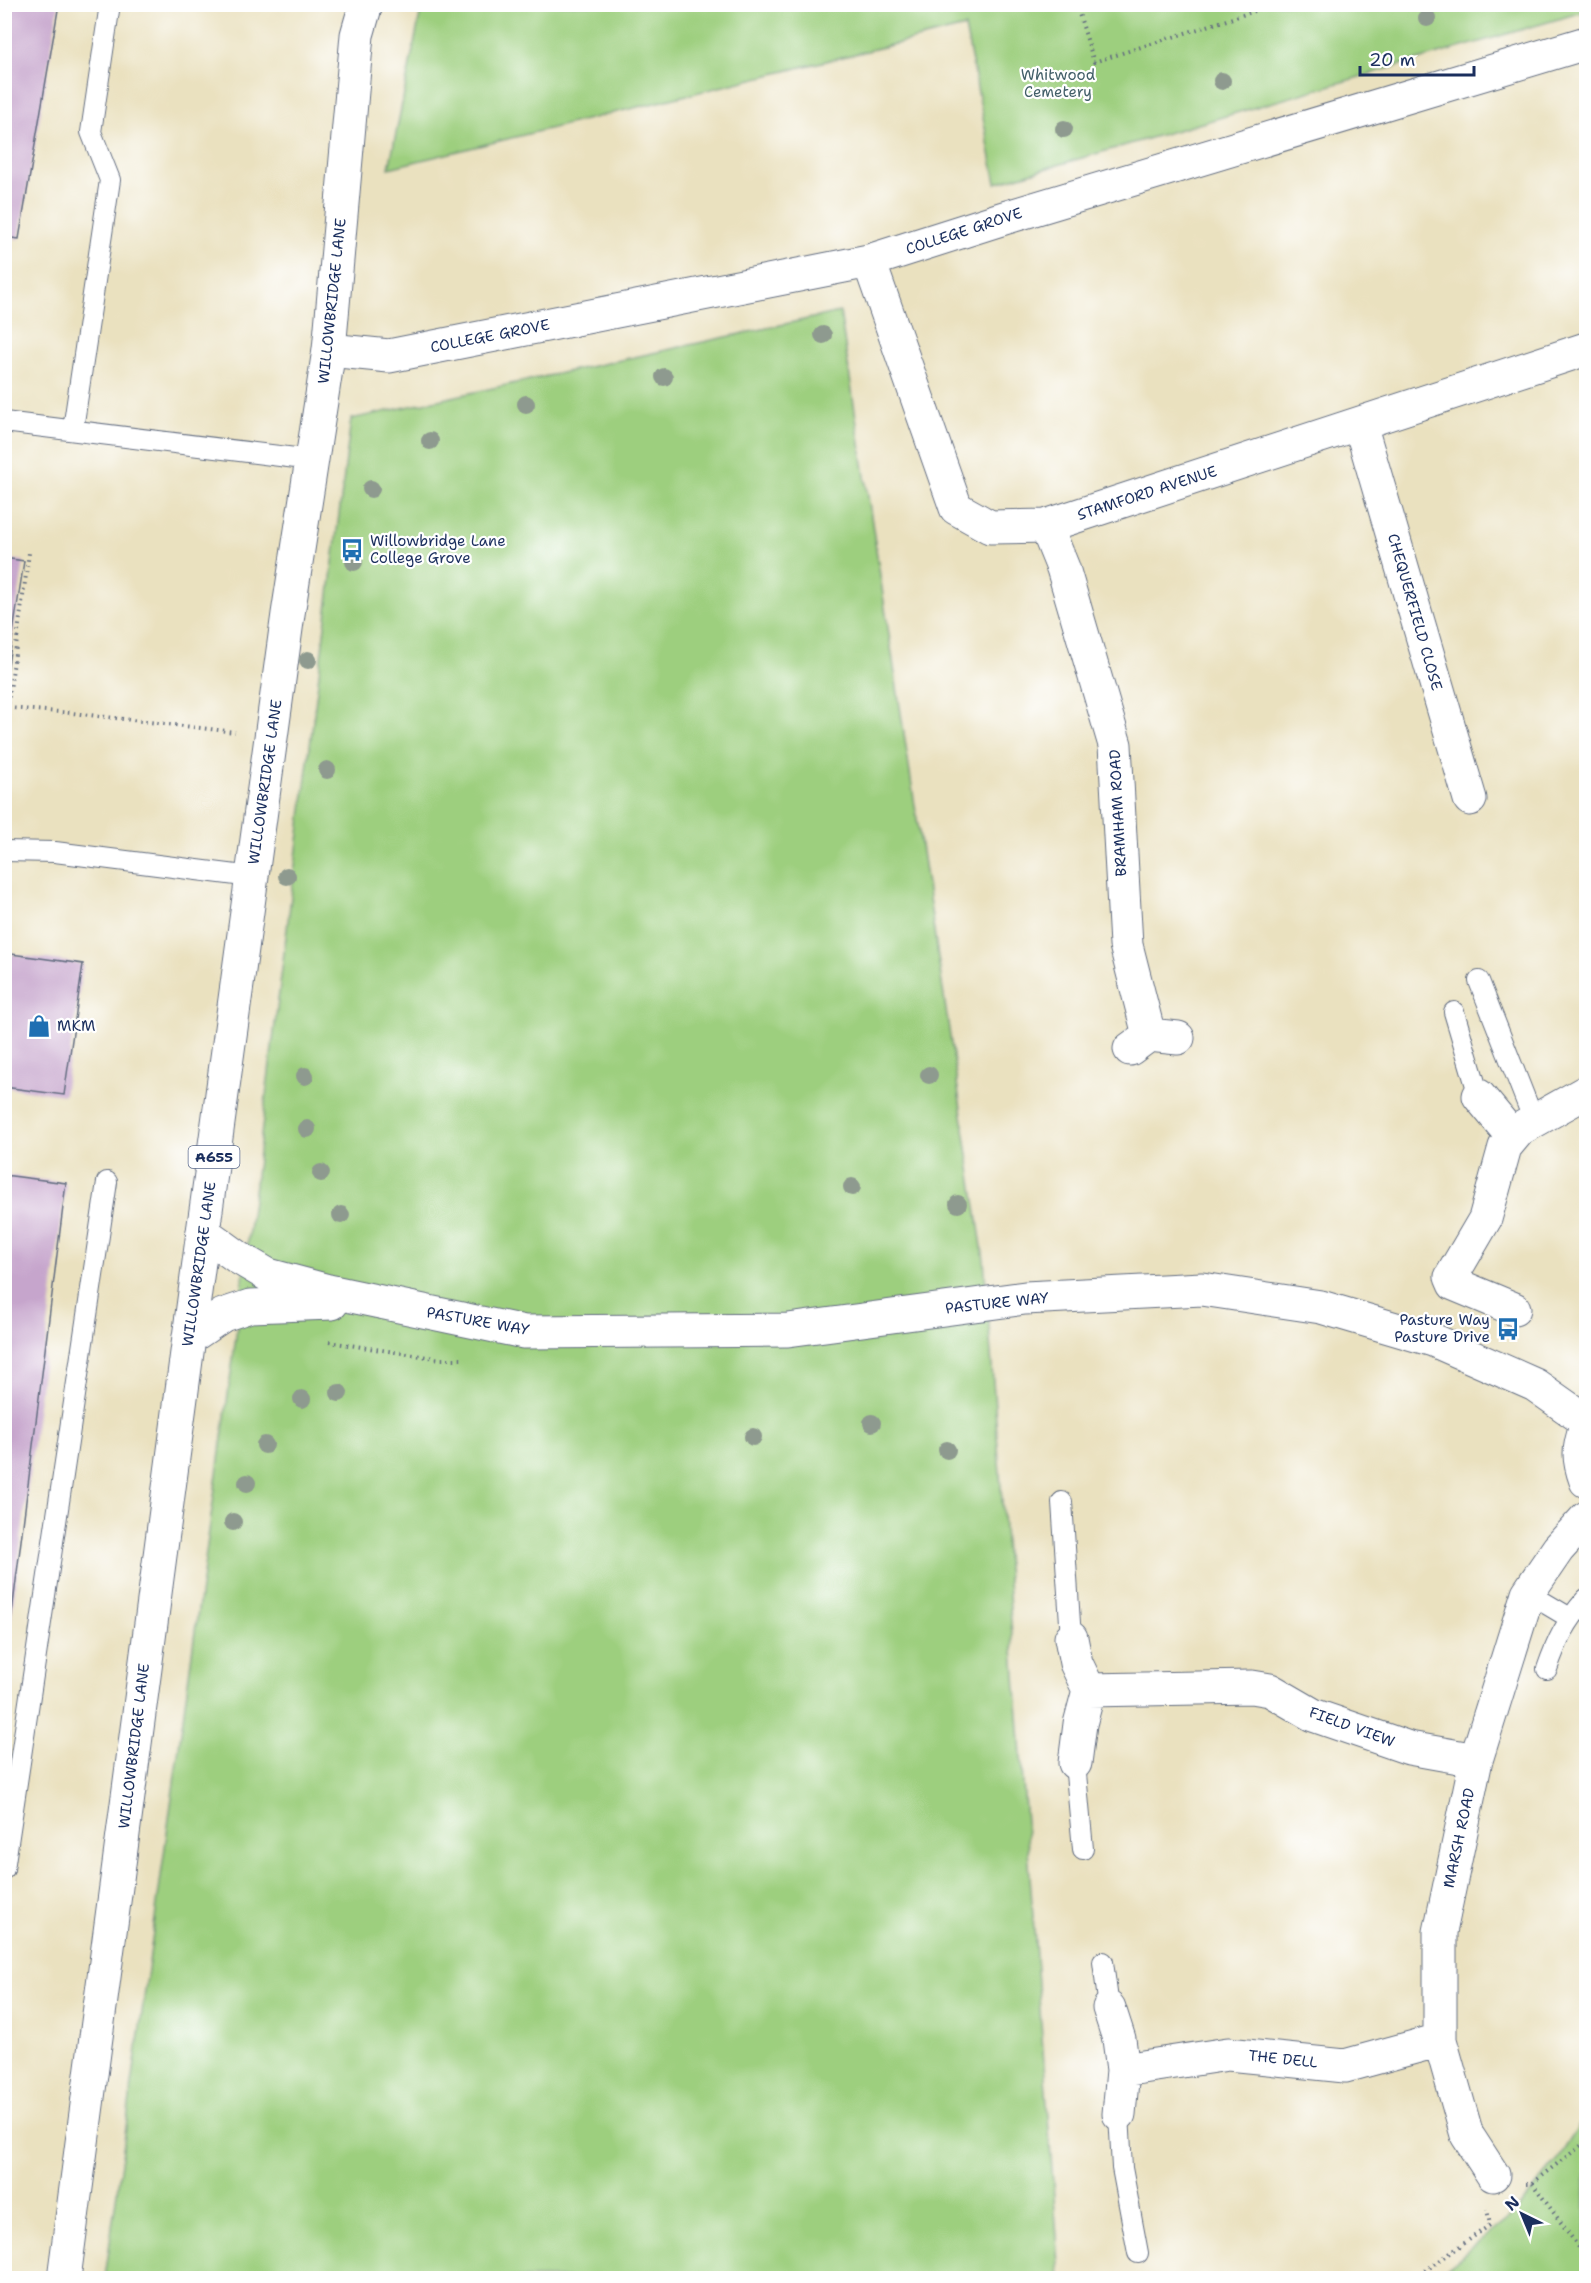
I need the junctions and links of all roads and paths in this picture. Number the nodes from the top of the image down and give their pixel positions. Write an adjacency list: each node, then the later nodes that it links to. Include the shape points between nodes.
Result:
1 (110, 4): 11 (lane, via 91,132 110,180)
2 (1076, 4): 3 (path, via 1094,62)
3 (1277, 4)
4 (358, 15): 8 (street, WILLOWBRIDGE LANE / A655)
5 (1587, 43): 6 (street, COLLEGE GROVE)
6 (869, 261): 8 (street, COLLEGE GROVE, via 389,356); 13 (street, STAMFORD AVENUE, via 956,508 990,527)
7 (1587, 349): 10 (street, STAMFORD AVENUE)
8 (329, 350): 12 (street, WILLOWBRIDGE LANE / A655)
9 (4, 422): 11 (lane)
10 (1359, 424): 13 (street, STAMFORD AVENUE); 18 (street, CHEQUERFIELD CLOSE)
11 (73, 429): 12 (lane)
12 (312, 460): 17 (street, WILLOWBRIDGE LANE / A655)
13 (1046, 526): 23 (street, BRAMHAM ROAD, via 1063,568 1115,745 1126,945)
14 (29, 553): 15 (path)
15 (8, 708): 16 (path); 17 (path)
16 (4, 733)
17 (272, 736): 20 (street, WILLOWBRIDGE LANE / A655)
18 (1470, 805)
19 (4, 851): 20 (lane, via 54,852)
20 (252, 878): 28 (street, WILLOWBRIDGE LANE / A655)
21 (1479, 981): 26 (lane)
22 (1454, 1012): 25 (lane)
23 (1152, 1041)
24 (1587, 1092): 26 (street)
25 (1479, 1096): 26 (street)
26 (1524, 1129): 30 (street, via 1505,1147 1485,1219 1451,1277 1454,1284)
27 (108, 1182): 46 (lane)
28 (203, 1232): 29 (street, PASTURE WAY, via 268,1275); 31 (street, WILLOWBRIDGE LANE / A655)
29 (385, 1303): 31 (street, PASTURE WAY, via 250,1306 223,1314); 32 (street, PASTURE WAY, via 524,1332 788,1330 1025,1298 1202,1289 1322,1307 1433,1340 1535,1385)
30 (1514, 1309)
31 (189, 1338): 57 (street, WILLOWBRIDGE LANE / A655)
32 (1587, 1421)
33 (1587, 1427): 34 (street, via 1580,1446 1580,1462)
34 (1587, 1481)
35 (1062, 1502): 40 (lane)
36 (1587, 1518): 37 (street, MARSH ROAD, via 1558,1549)
37 (1528, 1593): 39 (lane); 43 (street, MARSH ROAD)
38 (1587, 1599): 39 (lane)
39 (1570, 1618): 41 (lane)
40 (1071, 1638): 42 (street, via 1076,1663)
41 (1547, 1669)
42 (1089, 1690): 43 (street, FIELD VIEW, via 1270,1690 1313,1715 1409,1748); 44 (street)
43 (1476, 1760): 49 (street, MARSH ROAD, via 1440,1932)
44 (1074, 1763): 45 (lane)
45 (1083, 1849)
46 (4, 1869)
47 (1103, 1962): 48 (lane)
48 (1109, 2008): 50 (street)
49 (1440, 2040): 50 (street, THE DELL, via 1345,2066 1228,2054); 52 (street, MARSH ROAD, via 1467,2134)
50 (1123, 2070): 51 (street)
51 (1119, 2114): 55 (lane, via 1122,2168)
52 (1493, 2175)
53 (1532, 2183): 56 (path)
54 (1490, 2225): 58 (path)
55 (1138, 2253)
56 (1587, 2257)
57 (64, 2278)
58 (1415, 2278)

